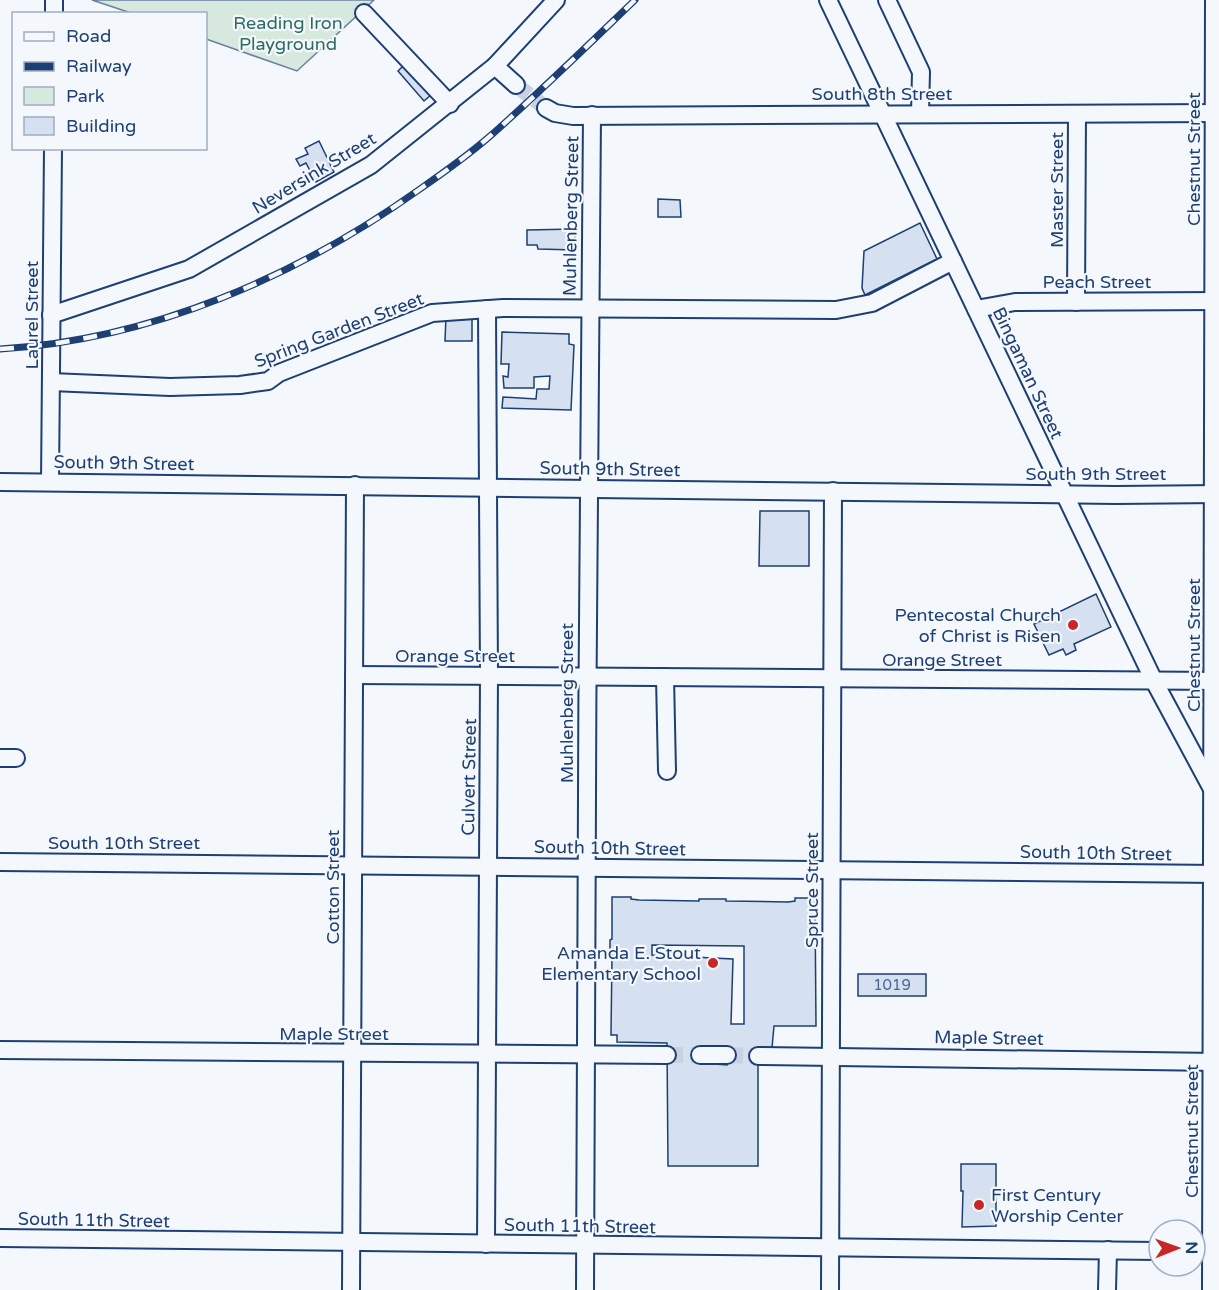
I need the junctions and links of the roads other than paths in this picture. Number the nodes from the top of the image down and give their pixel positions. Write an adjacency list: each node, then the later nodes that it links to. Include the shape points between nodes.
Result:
1 (556, 0): 6 (street, Neversink Street)
2 (828, 0): 10 (street, Bingaman Street)
3 (887, 0): 11 (street, via 921,72)
4 (1214, 0): 12 (street, Chestnut Street)
5 (364, 13): 8 (street)
6 (495, 66): 7 (street); 8 (street, Neversink Street)
7 (516, 85)
8 (450, 104): 22 (street, Neversink Street, via 371,165 189,269)
9 (546, 108): 14 (street, South 8th Street, via 555,113)
10 (882, 113): 11 (street, South 8th Street); 14 (street, South 8th Street); 16 (street, Bingaman Street)
11 (920, 113): 13 (street, South 8th Street)
12 (1217, 113): 13 (street, South 8th Street); 17 (street, Chestnut Street)
13 (1077, 114): 18 (street, Master Street)
14 (592, 115): 19 (street, Muhlenberg Street)
15 (53, 150): 22 (street, Laurel Street)
16 (953, 261): 19 (street, Spring Garden Street, via 872,303 836,310); 21 (street, Bingaman Street)
17 (1216, 301): 18 (street, Peach Street); 31 (street, Chestnut Street)
18 (1076, 302): 21 (street, Peach Street, via 1015,302)
19 (589, 308): 20 (street, Spring Garden Street); 28 (street, Muhlenberg Street)
20 (487, 309): 23 (street, Spring Garden Street, via 432,313 279,373 268,381 170,387); 27 (street, Culvert Street)
21 (976, 309): 30 (street, Bingaman Street)
22 (51, 315): 23 (street, Laurel Street)
23 (51, 382): 25 (street, Laurel Street)
24 (0, 482): 25 (street, South 9th Street)
25 (50, 482): 26 (street, South 9th Street)
26 (355, 485): 27 (street, South 9th Street); 32 (street, Cotton Street)
27 (488, 486): 28 (street, South 9th Street); 33 (street, Culvert Street)
28 (588, 488): 29 (street, South 9th Street); 34 (street, Muhlenberg Street)
29 (833, 491): 30 (street, South 9th Street); 36 (street, Spruce Street)
30 (1064, 494): 31 (street, South 9th Street); 37 (street, Bingaman Street)
31 (1216, 494): 38 (street, Chestnut Street)
32 (354, 675): 33 (street, Orange Street); 42 (street, Cotton Street)
33 (489, 676): 34 (street, Orange Street); 43 (street, Culvert Street)
34 (586, 676): 35 (street, Orange Street); 44 (street, Muhlenberg Street)
35 (665, 677): 36 (street, Orange Street); 39 (street)
36 (832, 679): 37 (street, Orange Street); 45 (street, Spruce Street)
37 (1154, 681): 38 (street, Orange Street); 40 (street, Bingaman Street)
38 (1216, 681): 40 (street, Chestnut Street)
39 (667, 771)
40 (1214, 793): 46 (street, Chestnut Street)
41 (0, 862): 42 (street, South 10th Street)
42 (353, 865): 43 (street, South 10th Street); 48 (street, Cotton Street)
43 (487, 866): 44 (street, South 10th Street); 49 (street, Culvert Street)
44 (587, 867): 45 (street, South 10th Street); 50 (street, Muhlenberg Street)
45 (831, 869): 46 (street, South 10th Street); 55 (street, Spruce Street)
46 (1216, 874): 56 (street, Chestnut Street)
47 (0, 1050): 48 (street, Maple Street)
48 (352, 1053): 49 (street, Maple Street); 58 (street, Cotton Street)
49 (487, 1054): 50 (street, Maple Street); 59 (street, Culvert Street)
50 (587, 1054): 51 (street, Maple Street); 60 (street, Muhlenberg Street)
51 (668, 1055)
52 (700, 1055): 53 (street)
53 (727, 1055)
54 (758, 1056): 55 (street, Maple Street)
55 (832, 1056): 56 (street, Maple Street); 61 (street, Spruce Street)
56 (1216, 1062): 64 (street, Chestnut Street)
57 (0, 1238): 58 (street, South 11th Street)
58 (351, 1243): 59 (street, South 11th Street); 65 (street, Cotton Street)
59 (486, 1245): 60 (street, South 11th Street)
60 (585, 1245): 61 (street, South 11th Street); 66 (street, Muhlenberg Street)
61 (831, 1248): 62 (street, South 11th Street); 67 (street, Spruce Street)
62 (1108, 1250): 63 (street, South 11th Street); 68 (street)
63 (1147, 1251)
64 (1208, 1252): 69 (street, Chestnut Street)
65 (351, 1290)
66 (585, 1290)
67 (830, 1290)
68 (1107, 1290)
69 (1211, 1290)

